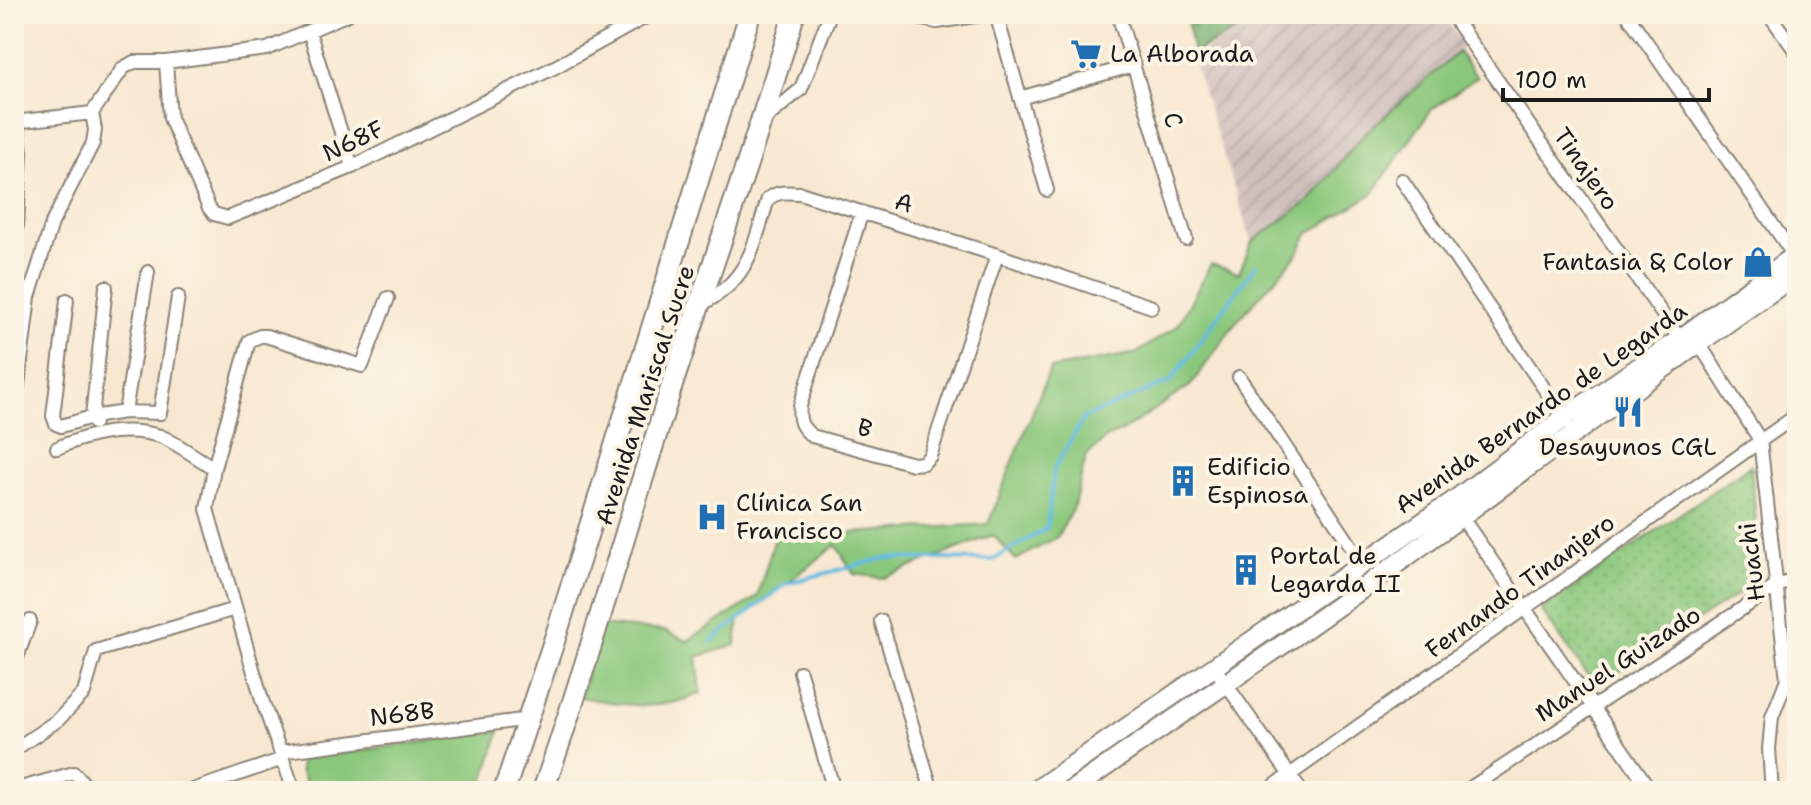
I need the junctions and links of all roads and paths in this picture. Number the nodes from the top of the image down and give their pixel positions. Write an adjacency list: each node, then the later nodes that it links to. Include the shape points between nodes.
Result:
1 (651, 14): 21 (street, N68F)
2 (750, 14): 60 (main road, Avenida Mariscal Sucre)
3 (794, 14): 20 (main road, Avenida Mariscal Sucre)
4 (830, 14): 20 (street, via 801,89)
5 (895, 14): 6 (street, via 937,22)
6 (987, 14)
7 (996, 14): 17 (street)
8 (1118, 14): 16 (street, C)
9 (1474, 14): 36 (street, Tinajero, via 1457,23)
10 (1627, 14): 28 (street)
11 (1769, 14): 14 (street)
12 (342, 15): 13 (street)
13 (309, 31): 15 (street, via 267,49); 21 (street)
14 (1797, 53)
15 (166, 62): 18 (street, via 134,62 123,68); 21 (street, N68F, via 170,118 214,214 235,218)
16 (1134, 65): 17 (street); 26 (street, C)
17 (1020, 98): 23 (street)
18 (92, 113): 19 (street); 40 (street, via 93,143 52,223 29,297)
19 (14, 121): 25 (street)
20 (762, 122): 34 (main road, Avenida Mariscal Sucre)
21 (352, 167)
22 (1402, 180): 42 (street)
23 (1047, 190)
24 (862, 212): 27 (street, A); 27 (street, B, via 800,406 802,428 812,436 923,463 930,456); 34 (street, A, via 800,193 775,194 768,199 740,275 721,295)
25 (14, 225)
26 (1186, 239)
27 (997, 255): 35 (street, A)
28 (1796, 261): 36 (street, Avenida Bernardo de Legarda)
29 (148, 272): 38 (street)
30 (106, 287): 41 (street)
31 (178, 297): 38 (street, via 160,413)
32 (388, 298): 46 (street, via 359,367 266,336 249,341)
33 (67, 300): 41 (street, via 53,420 61,426)
34 (700, 305): 70 (main road, Avenida Mariscal Sucre)
35 (1152, 307)
36 (1689, 341): 42 (street, Avenida Bernardo de Legarda); 44 (street, Huachi)
37 (1239, 377): 48 (street)
38 (125, 412): 41 (street)
39 (1797, 415): 44 (street, Fernando Tinanjero)
40 (14, 417)
41 (92, 417): 43 (street)
42 (1569, 426): 47 (street, Avenida Bernardo de Legarda)
43 (98, 433): 45 (street); 46 (street, via 163,437)
44 (1760, 440): 50 (street, Huachi); 52 (street, Fernando Tinanjero)
45 (57, 448)
46 (214, 468): 51 (street, via 207,509)
47 (1457, 509): 48 (street, Avenida Bernardo de Legarda); 52 (street); 58 (street, Avenida Bernardo de Legarda)
48 (1363, 564): 56 (street, Avenida Bernardo de Legarda)
49 (1797, 580): 50 (street, Manuel Guizado)
50 (1778, 585): 59 (street, Manuel Guizado); 79 (street, Huachi, via 1787,679 1772,717)
51 (235, 609): 61 (street, via 96,651 84,693 58,720); 62 (street)
52 (1525, 610): 59 (street); 64 (street, Fernando Tinanjero)
53 (30, 621): 55 (street)
54 (881, 621): 72 (street)
55 (14, 666)
56 (1214, 667): 58 (street); 63 (street, Avenida Bernardo de Legarda)
57 (800, 672): 71 (street)
58 (1227, 685): 64 (street); 74 (street, Avenida Bernardo de Legarda)
59 (1593, 706): 77 (street, Manuel Guizado); 78 (street)
60 (529, 719): 62 (street, N68B); 69 (main road, Avenida Mariscal Sucre)
61 (14, 750)
62 (282, 755): 67 (street, N68B); 68 (street)
63 (1060, 774): 73 (street, Avenida Bernardo de Legarda); 74 (street)
64 (1290, 775): 75 (street, Fernando Tinanjero); 76 (street)
65 (14, 790): 66 (street, via 74,773)
66 (91, 791)
67 (190, 791)
68 (294, 791)
69 (504, 791)
70 (543, 791)
71 (834, 791)
72 (932, 791)
73 (1035, 791)
74 (1071, 791)
75 (1267, 791)
76 (1301, 791)
77 (1466, 791)
78 (1651, 791)
79 (1772, 791)

